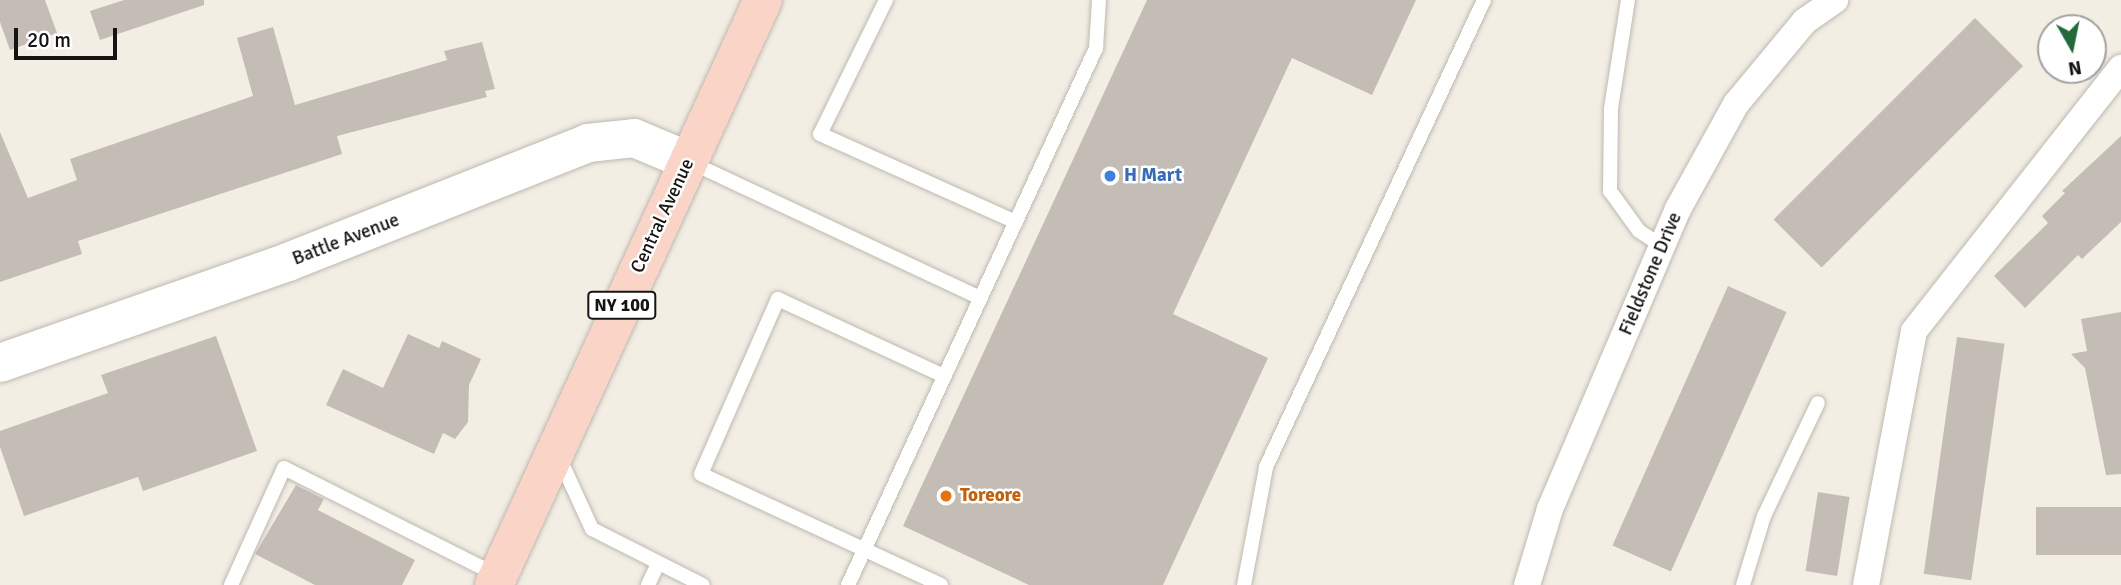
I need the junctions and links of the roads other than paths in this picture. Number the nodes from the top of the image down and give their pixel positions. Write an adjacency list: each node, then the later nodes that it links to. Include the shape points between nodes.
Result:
1 (764, 0): 8 (main road, Central Avenue / NY 100)
2 (886, 0): 9 (lane, via 820,134)
3 (1099, 0): 9 (lane, via 1096,48)
4 (1484, 0): 24 (lane, via 1266,467)
5 (1628, 0): 10 (lane, via 1611,110 1610,191 1639,231)
6 (1835, 0): 10 (street, Fieldstone Drive, via 1805,21 1736,104)
7 (2121, 68): 27 (street, via 1914,331)
8 (689, 161): 11 (lane); 12 (street, Battle Avenue, via 634,138 588,143 288,262); 15 (main road, Central Avenue / NY 100)
9 (1016, 222): 11 (lane)
10 (1662, 246): 25 (street, Fieldstone Drive, via 1550,509)
11 (981, 298): 13 (lane)
12 (0, 363)
13 (944, 376): 16 (lane); 16 (lane, via 778,299 701,474)
14 (1818, 403): 26 (lane, via 1764,516)
15 (556, 449): 17 (lane, via 582,515 604,539); 18 (main road, Central Avenue / NY 100)
16 (864, 549): 22 (lane); 23 (lane)
17 (658, 564): 20 (lane); 21 (lane)
18 (496, 580): 19 (lane, via 284,468)
19 (231, 585)
20 (648, 585)
21 (703, 585)
22 (848, 585)
23 (941, 585)
24 (1244, 585)
25 (1527, 585)
26 (1742, 585)
27 (1866, 585)

